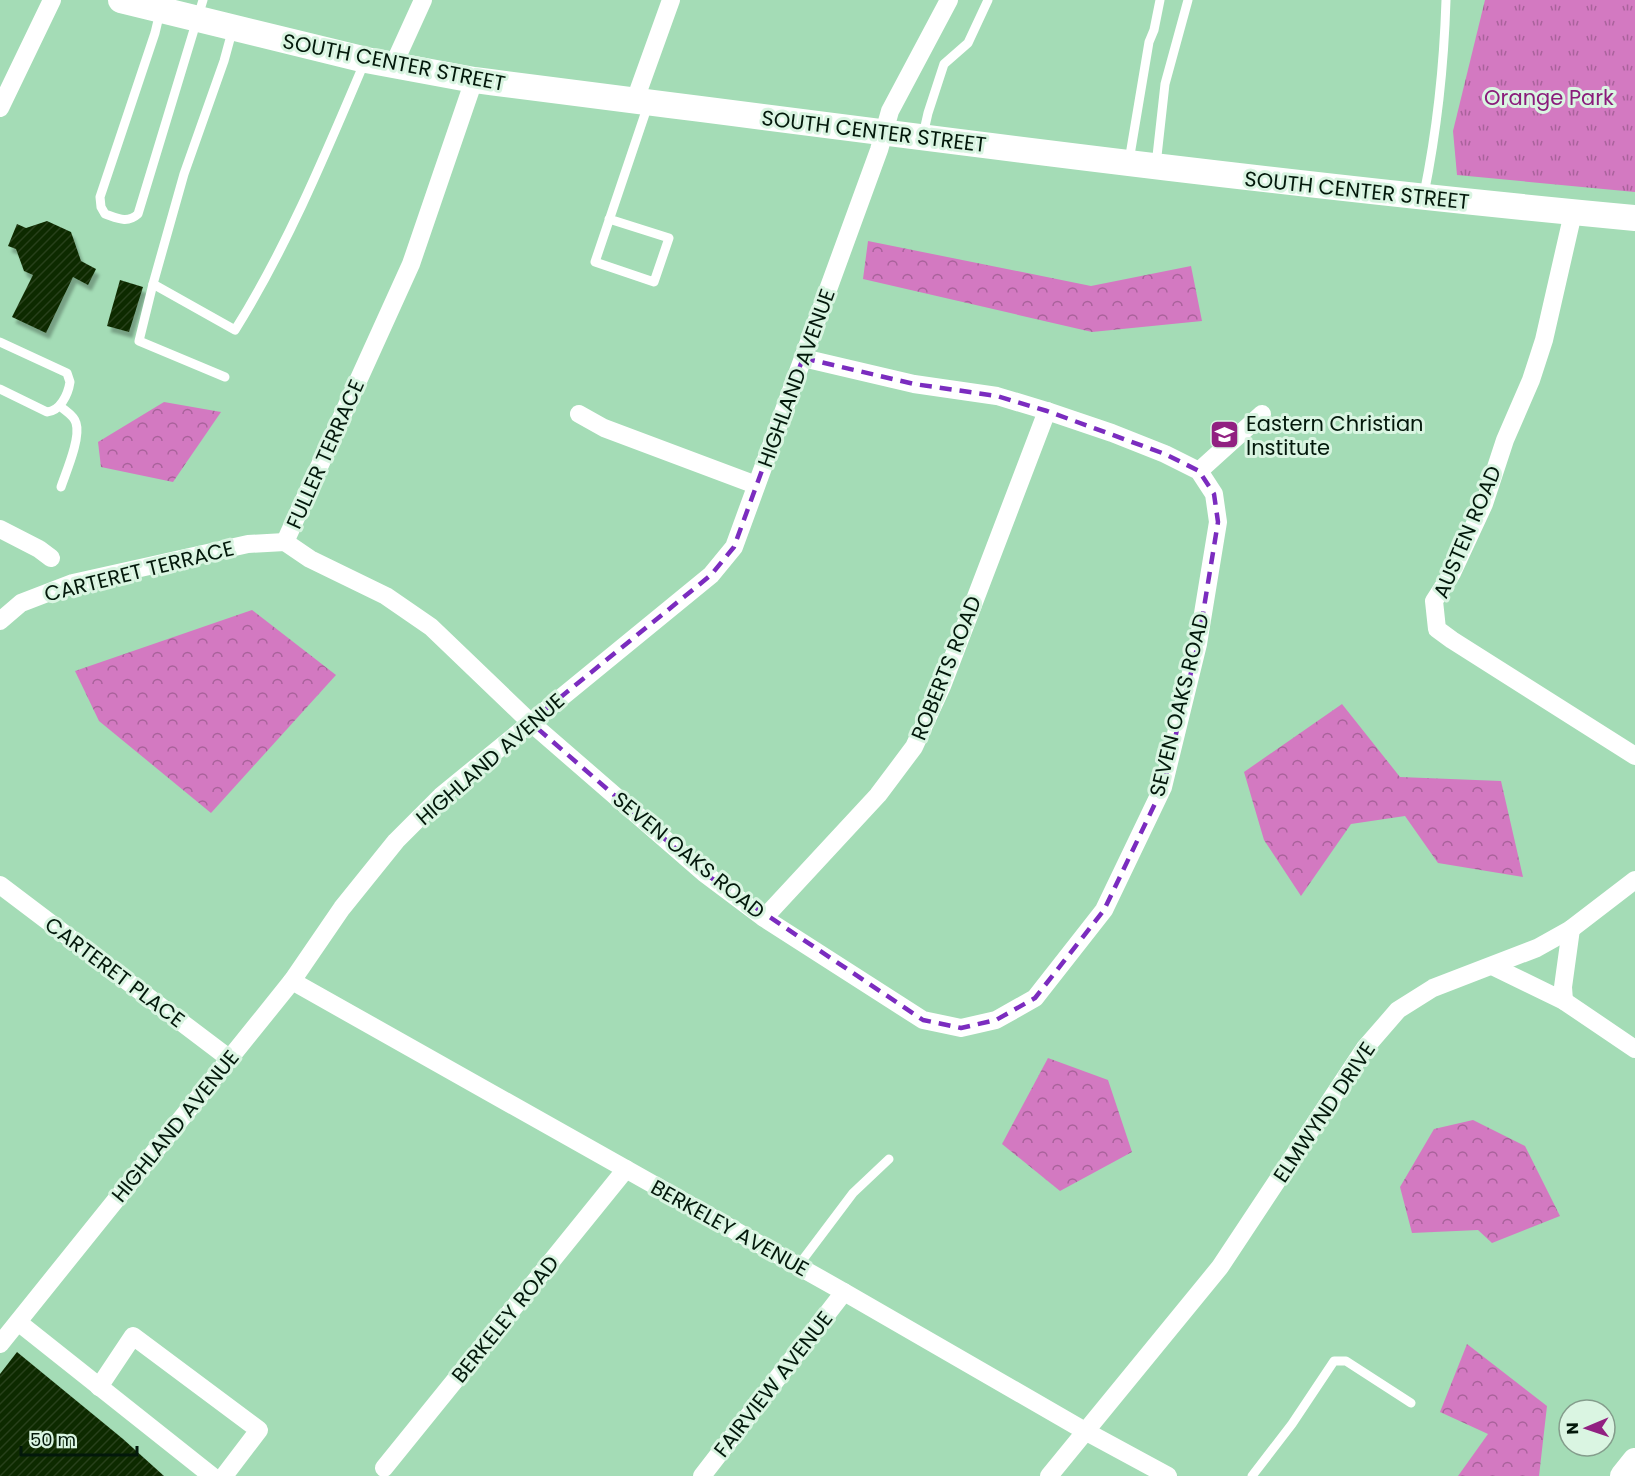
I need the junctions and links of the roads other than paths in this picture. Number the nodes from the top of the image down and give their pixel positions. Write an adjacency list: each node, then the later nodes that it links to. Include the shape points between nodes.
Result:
1 (52, 0): 16 (street)
2 (121, 0): 10 (main road, SOUTH CENTER STREET)
3 (423, 0): 14 (street)
4 (671, 0): 17 (street)
5 (949, 0): 18 (street, HIGHLAND AVENUE, via 890,111)
6 (988, 0): 19 (lane, via 968,43 944,64)
7 (1160, 0): 20 (lane, via 1149,42)
8 (1188, 0): 21 (lane, via 1165,84)
9 (1446, 0): 22 (lane, via 1433,150)
10 (161, 10): 11 (main road, SOUTH CENTER STREET); 11 (lane, via 100,197 105,214 126,220 138,214)
11 (201, 10): 12 (main road, SOUTH CENTER STREET)
12 (233, 28): 13 (main road, SOUTH CENTER STREET); 26 (lane, via 184,174)
13 (366, 60): 14 (main road, SOUTH CENTER STREET); 26 (lane, via 316,176 263,284 235,330)
14 (393, 66): 15 (main road, SOUTH CENTER STREET)
15 (474, 80): 17 (main road, SOUTH CENTER STREET); 39 (street, FULLER TERRACE, via 411,264)
16 (3, 97)
17 (642, 101): 18 (main road, SOUTH CENTER STREET); 25 (lane)
18 (884, 132): 19 (main road, SOUTH CENTER STREET); 28 (street, HIGHLAND AVENUE)
19 (922, 137): 20 (main road, SOUTH CENTER STREET)
20 (1129, 164): 21 (main road, SOUTH CENTER STREET)
21 (1156, 167): 22 (main road, SOUTH CENTER STREET)
22 (1424, 198): 23 (main road, SOUTH CENTER STREET)
23 (1573, 213): 24 (main road, SOUTH CENTER STREET); 43 (street, AUSTEN ROAD, via 1531,380 1505,440 1484,504 1452,573 1434,601 1437,629)
24 (1635, 218)
25 (609, 219): 25 (lane, via 595,262 654,282 669,238)
26 (153, 284): 29 (lane, via 139,341)
27 (0, 342): 31 (lane, via 70,375 70,386)
28 (803, 358): 32 (street, via 914,384 997,396); 36 (street, HIGHLAND AVENUE)
29 (225, 378)
30 (0, 389): 31 (lane, via 46,412)
31 (60, 406): 37 (lane, via 73,416 77,431)
32 (1047, 411): 35 (street, via 1112,433); 46 (street, ROBERTS ROAD, via 942,686 914,747 878,795)
33 (579, 414): 36 (street, via 604,428)
34 (1262, 414): 35 (street)
35 (1199, 471): 46 (street, SEVEN OAKS ROAD, via 1214,494 1218,522 1198,644 1163,787 1104,910 1035,998 996,1020 961,1028 923,1020)
36 (756, 485): 42 (street, HIGHLAND AVENUE, via 734,547 711,575)
37 (61, 487)
38 (0, 529): 40 (street)
39 (285, 542): 41 (street, CARTERET TERRACE, via 248,544 73,583 21,603); 42 (street, FULLER TERRACE, via 310,559 386,596 431,627)
40 (51, 558)
41 (0, 621)
42 (530, 722): 46 (street, SEVEN OAKS ROAD, via 704,873); 49 (street, HIGHLAND AVENUE, via 441,796 396,842 342,908)
43 (1635, 756)
44 (1635, 880): 47 (street, ELMWYND DRIVE)
45 (0, 885): 52 (street, CARTERET PLACE)
46 (764, 918)
47 (1571, 929): 48 (street, ELMWYND DRIVE); 50 (street)
48 (1492, 966): 50 (street); 61 (street, ELMWYND DRIVE, via 1433,988 1398,1010 1365,1048 1220,1267)
49 (292, 981): 52 (street, HIGHLAND AVENUE); 54 (street, BERKELEY AVENUE)
50 (1564, 1001): 51 (street)
51 (1635, 1049)
52 (230, 1059): 57 (street, HIGHLAND AVENUE)
53 (888, 1158): 55 (lane, via 853,1193)
54 (626, 1169): 55 (street, BERKELEY AVENUE); 63 (street, BERKELEY ROAD)
55 (798, 1266): 56 (street, BERKELEY AVENUE)
56 (844, 1292): 61 (street, BERKELEY AVENUE); 66 (street, FAIRVIEW AVENUE)
57 (18, 1322): 58 (street, HIGHLAND AVENUE); 59 (street)
58 (0, 1344)
59 (99, 1387): 64 (street); 65 (street, via 133,1336 258,1430)
60 (1411, 1403): 69 (lane, via 1346,1361 1334,1361)
61 (1085, 1431): 67 (street, ELMWYND DRIVE); 68 (street, BERKELEY AVENUE)
62 (1635, 1461): 70 (main road)
63 (384, 1468)
64 (212, 1476)
65 (224, 1476)
66 (702, 1476)
67 (1049, 1476)
68 (1168, 1476)
69 (1252, 1476)
70 (1623, 1476)

